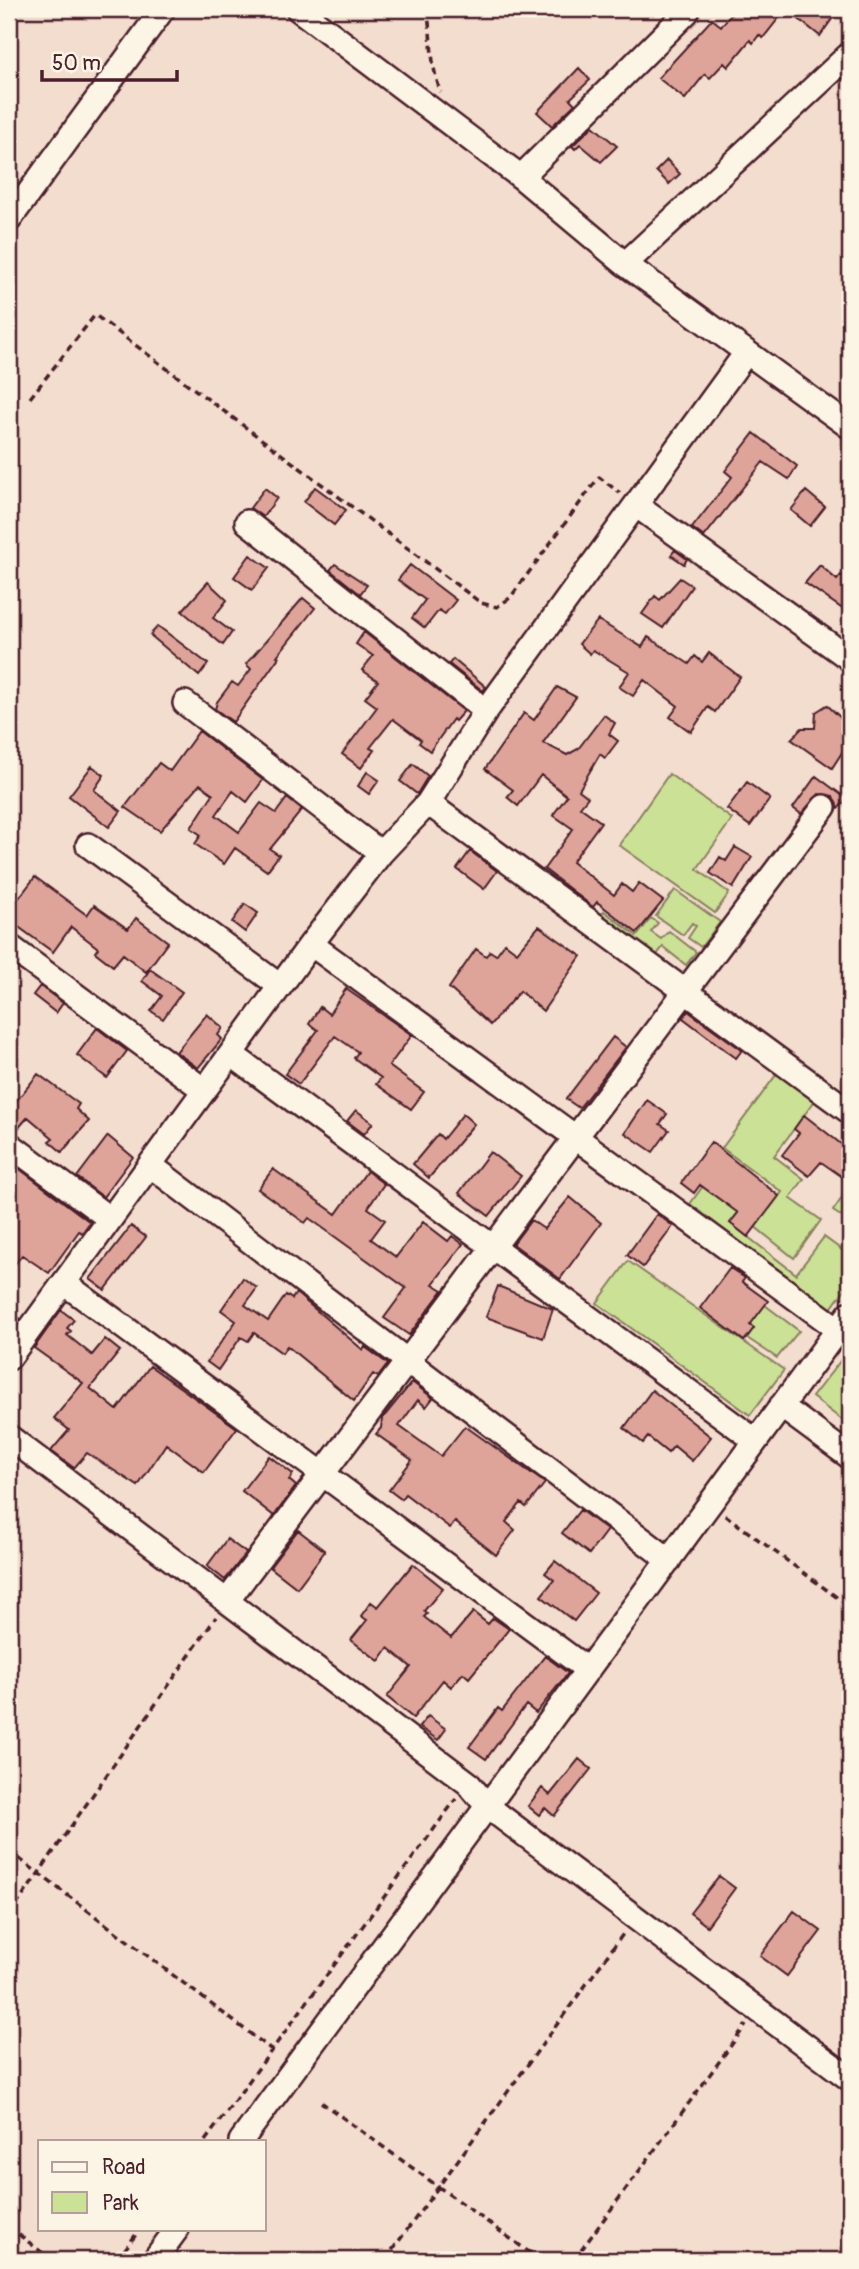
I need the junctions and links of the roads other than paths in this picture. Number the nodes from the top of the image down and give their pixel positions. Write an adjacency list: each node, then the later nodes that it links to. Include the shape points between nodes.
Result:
1 (163, 9): 6 (street)
2 (298, 9): 5 (street)
3 (687, 12): 5 (street)
4 (850, 54): 7 (street)
5 (521, 177): 7 (street)
6 (9, 220)
7 (625, 264): 8 (street)
8 (746, 353): 9 (street); 10 (street)
9 (850, 427)
10 (637, 506): 12 (street); 14 (street)
11 (247, 522): 14 (street)
12 (850, 659)
13 (185, 703): 18 (street)
14 (486, 711): 15 (street)
15 (428, 803): 18 (street); 22 (street)
16 (824, 807): 22 (street)
17 (88, 845): 21 (street)
18 (381, 853): 19 (street)
19 (311, 944): 21 (street); 26 (street)
20 (9, 946): 24 (street)
21 (280, 986): 23 (street)
22 (686, 991): 25 (street); 26 (street)
23 (231, 1054): 24 (street); 30 (street)
24 (204, 1090): 28 (street)
25 (850, 1112)
26 (576, 1137): 30 (street); 32 (street)
27 (9, 1144): 29 (street)
28 (150, 1165): 29 (street); 34 (street)
29 (110, 1219): 31 (street)
30 (493, 1247): 34 (street); 37 (street)
31 (64, 1283): 33 (street); 39 (street)
32 (844, 1321): 35 (street)
33 (9, 1358)
34 (407, 1361): 39 (street); 40 (street)
35 (781, 1406): 37 (street); 38 (street)
36 (9, 1437): 41 (street)
37 (756, 1441): 40 (street)
38 (850, 1457)
39 (322, 1474): 41 (street); 42 (street)
40 (669, 1560): 42 (street)
41 (227, 1601): 43 (street, via 468,1783)
42 (588, 1670): 43 (street)
43 (487, 1806): 44 (street); 45 (street)
44 (850, 2079)
45 (243, 2140)
46 (176, 2230): 47 (street)
47 (154, 2260)

